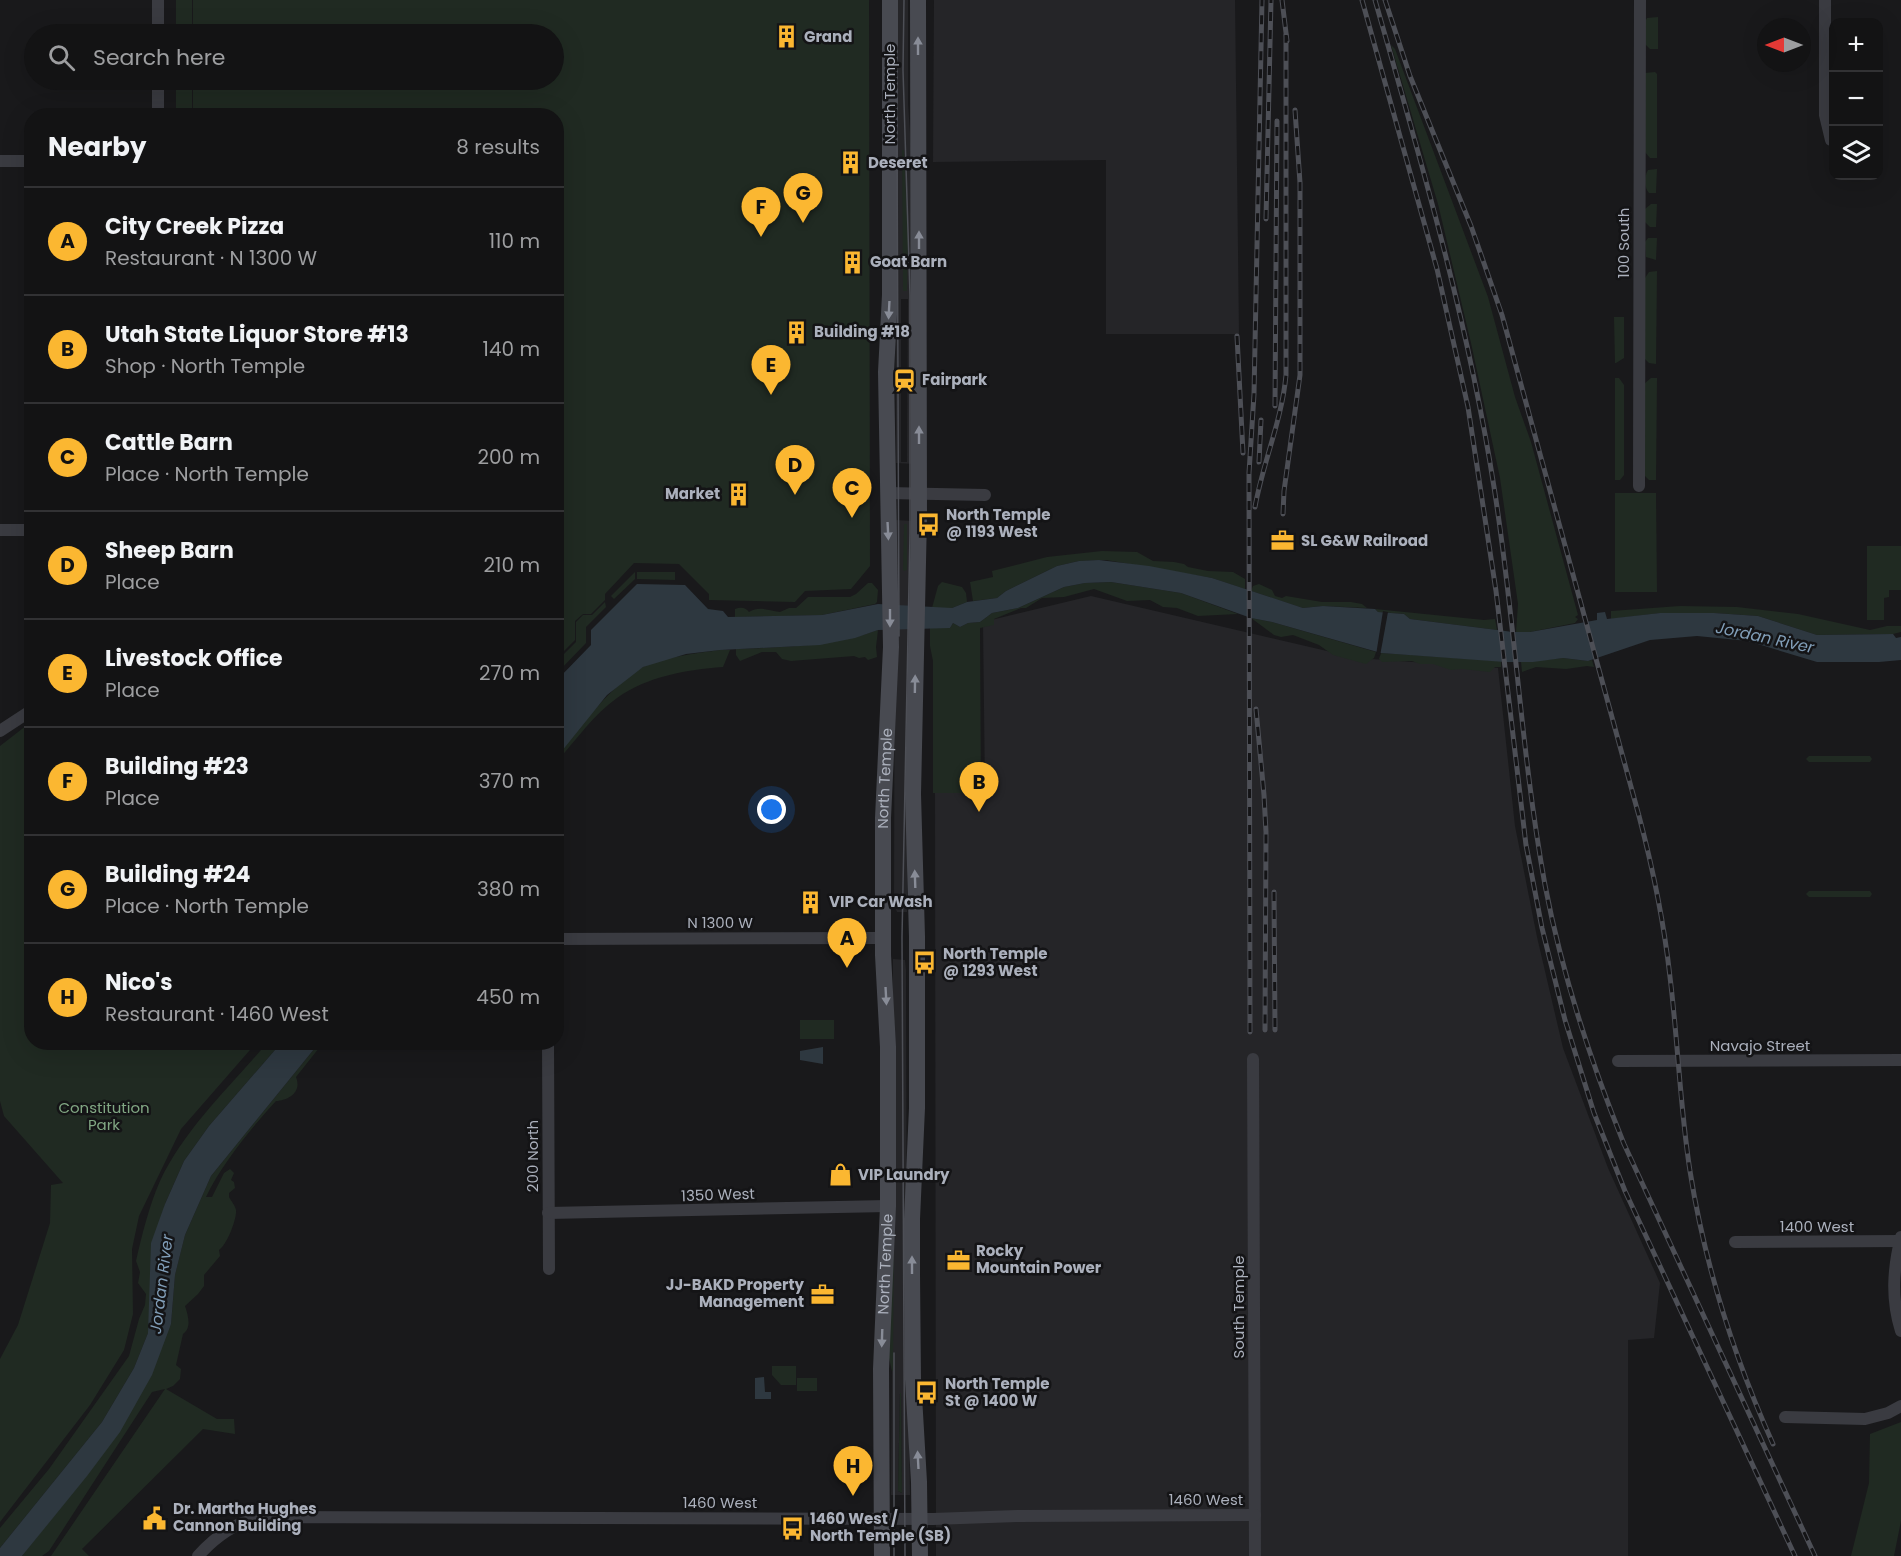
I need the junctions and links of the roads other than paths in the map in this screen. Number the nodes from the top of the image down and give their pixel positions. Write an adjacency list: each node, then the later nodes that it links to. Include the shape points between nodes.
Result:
1 (158, 0): 6 (street)
2 (890, 0): 13 (main road, North Temple, one-way to 13)
3 (918, 0): 14 (main road, North Temple, one-way to 3)
4 (1640, 0): 12 (street, 100 South)
5 (1825, 0): 9 (street, via 1825,115)
6 (158, 24)
7 (158, 90): 8 (street)
8 (158, 108)
9 (1829, 132)
10 (0, 161): 11 (street)
11 (24, 161)
12 (1639, 486)
13 (888, 493): 14 (street); 20 (main road, North Temple, one-way to 20, via 891,647 883,818)
14 (919, 494): 15 (street); 36 (main road, North Temple, one-way to 14, via 912,1320 918,1108 913,794)
15 (985, 495)
16 (0, 530): 17 (street)
17 (24, 530)
18 (24, 715): 19 (street)
19 (0, 731)
20 (883, 938): 21 (street, N 1300 W); 26 (main road, North Temple, one-way to 26)
21 (564, 939)
22 (548, 1050): 27 (street, 200 North)
23 (1253, 1059): 34 (street, South Temple)
24 (1901, 1060): 25 (street, Navajo Street)
25 (1618, 1061)
26 (888, 1206): 27 (street, 1350 West); 35 (main road, North Temple, one-way to 35, via 881,1369)
27 (548, 1213): 30 (street, 200 North)
28 (1900, 1239): 29 (street, 1400 West); 31 (street, via 1893,1295)
29 (1735, 1242)
30 (549, 1269)
31 (1901, 1331)
32 (1901, 1406): 33 (street, via 1865,1419)
33 (1785, 1417)
34 (1255, 1515): 36 (street, 1460 West); 40 (street, South Temple)
35 (881, 1518): 36 (street, 1460 West); 37 (street, 1460 West, via 263,1517 228,1529); 38 (main road, North Temple)
36 (920, 1519): 39 (main road, North Temple)
37 (198, 1556)
38 (882, 1556)
39 (920, 1556)
40 (1255, 1556)

